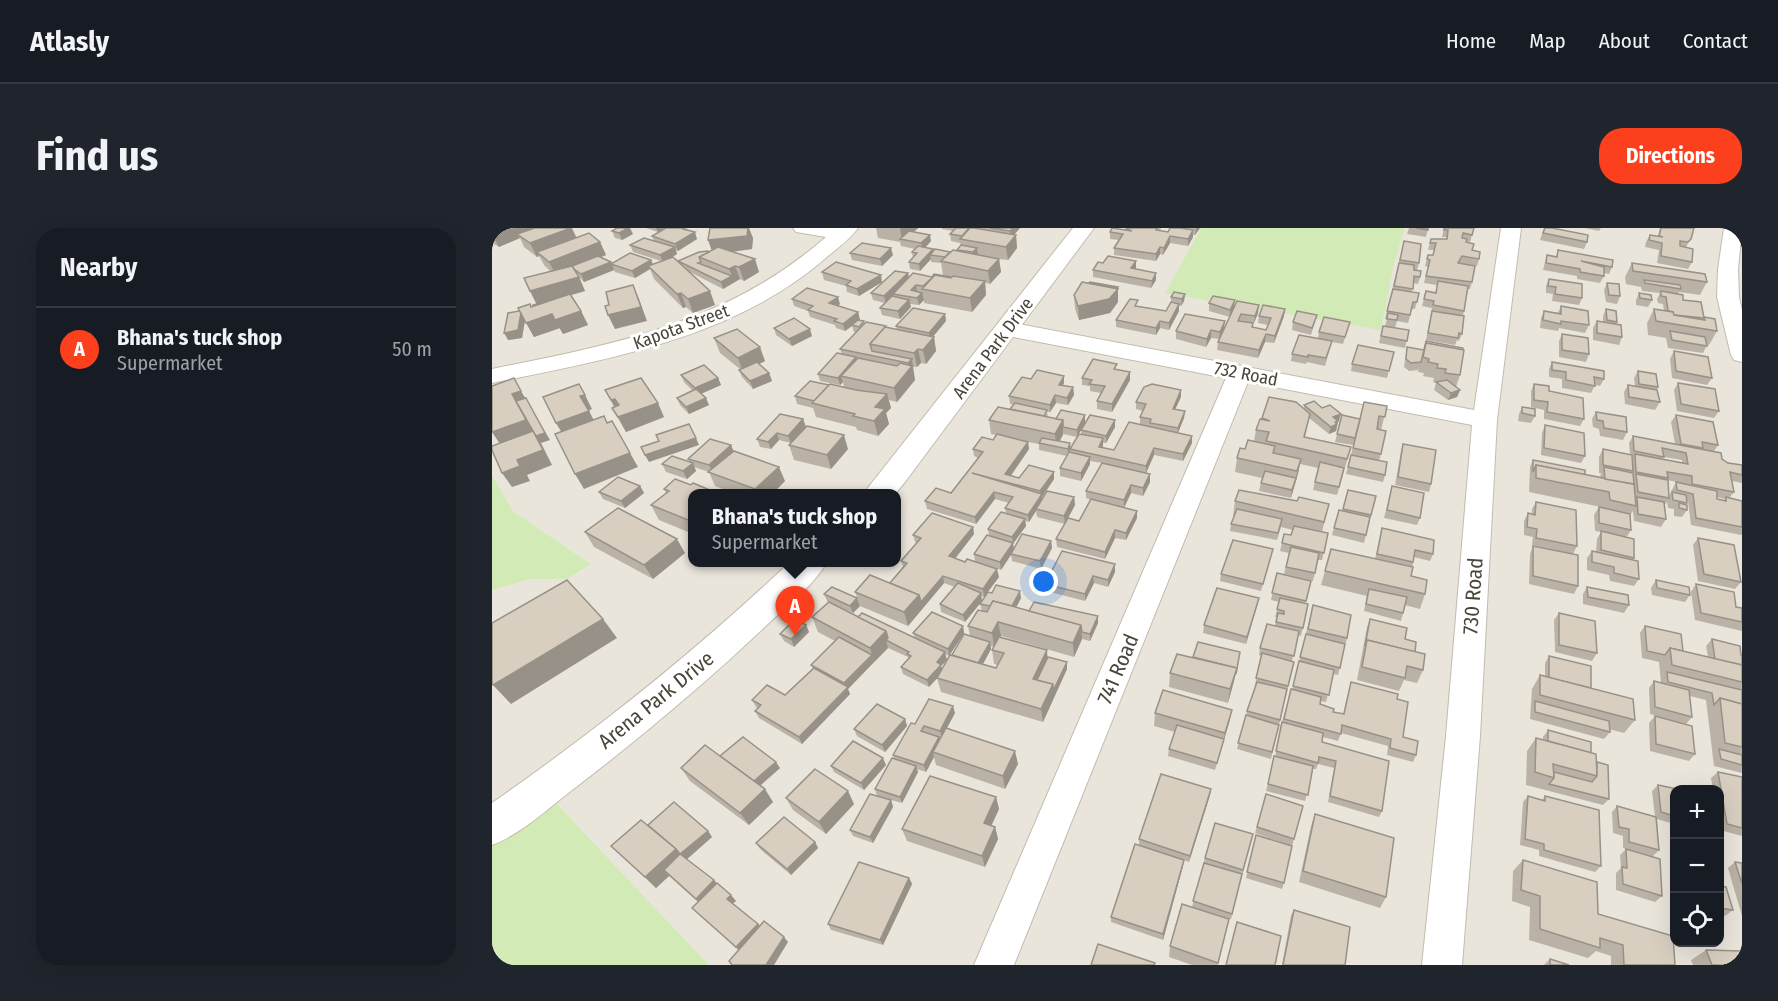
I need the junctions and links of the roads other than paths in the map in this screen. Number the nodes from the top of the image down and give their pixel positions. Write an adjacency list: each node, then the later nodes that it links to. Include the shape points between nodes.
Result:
1 (803, 228): 5 (street)
2 (1084, 228): 6 (street, Arena Park Drive)
3 (1511, 228): 10 (street, 730 Road)
4 (1734, 228): 7 (street, via 1728,297)
5 (844, 231): 9 (street, Kapota Street, via 783,283 727,312 639,344)
6 (1008, 329): 8 (street, 732 Road); 11 (street, Arena Park Drive)
7 (1742, 355)
8 (1240, 372): 10 (street, 732 Road); 14 (street, 741 Road)
9 (492, 376)
10 (1485, 420): 15 (street, 730 Road)
11 (882, 489)
12 (806, 567): 13 (street, Arena Park Drive, via 706,660 594,752)
13 (492, 826)
14 (994, 965)
15 (1442, 965)

